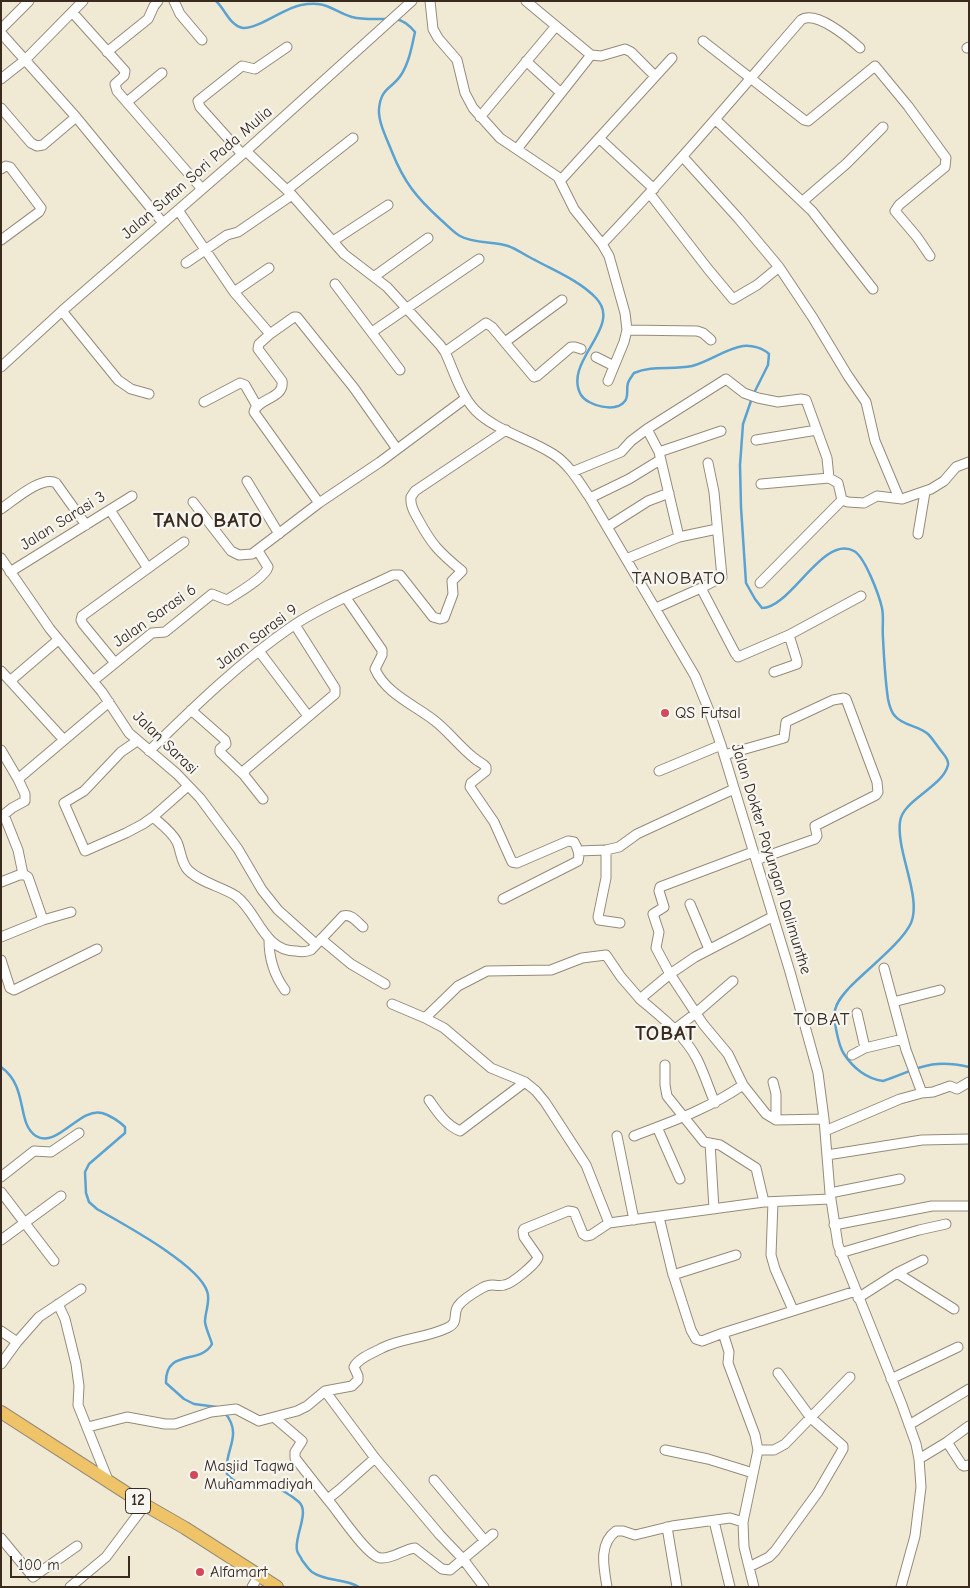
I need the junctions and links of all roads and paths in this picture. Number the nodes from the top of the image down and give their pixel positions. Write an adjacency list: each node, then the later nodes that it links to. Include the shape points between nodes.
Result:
1 (29, 1): 10 (street)
2 (83, 1): 8 (street)
3 (158, 1): 16 (street, via 148,19)
4 (174, 1): 12 (street, via 180,14)
5 (412, 1): 35 (street, Jalan Sutan Sori Pada Mulia)
6 (430, 1): 29 (street, via 433,29 457,60 465,93)
7 (526, 1): 9 (street)
8 (72, 12): 16 (street); 19 (street)
9 (556, 26): 17 (street); 20 (street)
10 (1, 29)
11 (1, 33): 19 (street)
12 (202, 40)
13 (703, 41): 23 (street)
14 (286, 46): 35 (street, Jalan Dokter Payungan Dalimunthe, via 255,68 242,66 198,101)
15 (860, 48): 23 (street, via 836,29 804,18)
16 (108, 52): 26 (street, via 124,72 115,87)
17 (591, 55): 22 (street, via 601,56 625,49); 25 (street)
18 (672, 58): 22 (street)
19 (25, 60): 24 (street); 28 (street)
20 (526, 61): 25 (street); 29 (street)
21 (162, 73): 26 (street)
22 (655, 76): 33 (street)
23 (751, 78): 30 (street); 51 (street, via 808,121 875,66 946,158 945,167 899,204 895,211)
24 (1, 79)
25 (561, 93): 34 (street)
26 (126, 102): 39 (street)
27 (1, 108): 28 (street, via 37,146 43,145)
28 (76, 117): 45 (street)
29 (480, 117): 34 (street, via 500,138)
30 (716, 120): 36 (street); 42 (street)
31 (883, 127): 42 (street)
32 (353, 138): 41 (street)
33 (599, 138): 38 (street); 40 (street)
34 (517, 149): 38 (street)
35 (244, 153): 39 (street, Jalan Sutan Sori Pada Mulia); 41 (street, Jalan Dokter Payungan Dalimunthe)
36 (683, 157): 40 (street); 54 (street)
37 (1, 169): 47 (street, via 10,167 41,208)
38 (560, 181): 49 (street, via 574,209)
39 (202, 189): 44 (street, Jalan Sutan Sori Pada Mulia)
40 (652, 191): 49 (street); 54 (street, via 733,298 758,285)
41 (289, 192): 48 (street, Jalan Dokter Payungan Dalimunthe); 50 (street, via 238,232 227,234)
42 (803, 201): 58 (street)
43 (388, 205): 48 (street)
44 (178, 210): 45 (street, Jalan Sutan Sori Pada Mulia); 50 (street)
45 (163, 222): 62 (street, Jalan Sutan Sori Pada Mulia)
46 (428, 238): 56 (street)
47 (1, 240)
48 (333, 242): 56 (street, Jalan Dokter Payungan Dalimunthe)
49 (602, 244): 63 (street, via 619,288)
50 (204, 250): 53 (street); 59 (street)
51 (930, 256)
52 (480, 260): 61 (street)
53 (186, 263)
54 (779, 267): 96 (street, via 866,402 875,441)
55 (269, 268): 59 (street)
56 (375, 276): 61 (street, Jalan Dokter Payungan Dalimunthe)
57 (335, 284): 64 (street)
58 (873, 289)
59 (234, 292): 65 (street)
60 (562, 300): 67 (street)
61 (406, 308): 64 (street); 69 (street, Jalan Dokter Payungan Dalimunthe)
62 (62, 310): 72 (street, Jalan Sutan Sori Pada Mulia); 75 (street, via 118,380 130,389)
63 (627, 330): 66 (street, via 697,331); 71 (street)
64 (372, 332): 73 (street)
65 (270, 334): 78 (street, via 258,348 283,386 281,391); 84 (street, via 298,318 350,383)
66 (711, 340)
67 (505, 342): 68 (street, via 534,377 572,348); 69 (street, via 486,323)
68 (581, 349)
69 (445, 352): 76 (street, Jalan Dokter Payungan Dalimunthe)
70 (596, 357): 71 (street)
71 (614, 366): 74 (street)
72 (1, 367)
73 (400, 370)
74 (608, 381)
75 (149, 394)
76 (466, 398): 80 (street, Jalan Dokter Payungan Dalimunthe, via 482,416); 84 (street)
77 (204, 402): 78 (street, via 241,383)
78 (257, 406): 99 (street, via 253,411 257,419)
79 (647, 429): 81 (street, via 727,379 744,393 772,402 806,400); 85 (street); 88 (street, via 621,452)
80 (506, 430): 88 (street, Jalan Dokter Payungan Dalimunthe, via 554,454); 117 (street, Jalan Sarasi 9, via 415,491 411,497 411,506 430,541 462,571 452,580 453,594 444,618 433,616 400,576 393,575)
81 (817, 430): 83 (street); 89 (street, via 827,458)
82 (721, 431): 85 (street)
83 (756, 440)
84 (397, 450): 99 (street)
85 (660, 456): 93 (street); 95 (street, via 629,479)
86 (969, 462): 92 (street, via 956,466 944,481)
87 (708, 463): 104 (street)
88 (572, 472): 95 (street, Jalan Dokter Payungan Dalimunthe)
89 (829, 478): 91 (street); 97 (street, via 838,483)
90 (247, 481): 105 (street)
91 (761, 484)
92 (924, 492): 96 (street); 106 (street)
93 (669, 493): 103 (street, via 648,501); 107 (street)
94 (132, 496): 101 (street, Jalan Sarasi 3)
95 (590, 498): 103 (street, Jalan Dokter Payungan Dalimunthe)
96 (899, 498): 97 (street, via 877,496 864,503)
97 (842, 500): 114 (street)
98 (193, 502): 109 (street, via 231,551 242,556)
99 (319, 504): 105 (street)
100 (1, 509): 102 (street, via 42,482 51,480)
101 (110, 510): 102 (street, Jalan Sarasi 3); 112 (street)
102 (86, 524): 113 (street, Jalan Sarasi 3)
103 (607, 527): 111 (street, Jalan Dokter Payungan Dalimunthe)
104 (717, 529): 107 (street); 115 (street, via 723,575)
105 (279, 534): 109 (street)
106 (918, 534)
107 (679, 537): 111 (street)
108 (184, 542): 112 (street)
109 (258, 551): 123 (street, Jalan Sarasi 6, via 268,567 259,578 227,600 212,594 166,631 152,633)
110 (1, 558): 113 (street, Jalan Sarasi)
111 (626, 559): 118 (street, Jalan Dokter Payungan Dalimunthe)
112 (147, 567): 123 (street, via 81,618)
113 (10, 572): 121 (street, Jalan Sarasi)
114 (760, 583)
115 (702, 588): 118 (street); 120 (street, via 737,656)
116 (861, 596): 120 (street)
117 (346, 598): 119 (street, Jalan Sarasi 9); 146 (street, via 382,650 375,669 388,687 426,714 486,767 486,772 470,787 494,822 512,862 517,863 568,841 574,842)
118 (656, 608): 133 (street, Jalan Dokter Payungan Dalimunthe, via 695,676)
119 (295, 625): 122 (street, Jalan Sarasi 9); 130 (street, via 336,691)
120 (789, 635): 125 (street, via 798,661)
121 (58, 640): 126 (street); 127 (street, Jalan Sarasi)
122 (259, 651): 129 (street, Jalan Sarasi 9); 130 (street)
123 (115, 663): 127 (street, Jalan Sarasi 6)
124 (1, 671): 126 (street)
125 (774, 672)
126 (10, 681): 131 (street)
127 (93, 681): 128 (street, Jalan Sarasi)
128 (108, 702): 131 (street); 132 (street, Jalan Sarasi)
129 (191, 710): 135 (street, Jalan Sarasi 9); 138 (street, via 225,740 226,744 219,751)
130 (308, 716): 138 (street, via 245,770)
131 (64, 740): 139 (street)
132 (137, 741): 135 (street, Jalan Sarasi); 144 (street, via 121,752 84,791 66,800 64,806 84,851)
133 (721, 745): 136 (street, Jalan Dokter Payungan Dalimunthe); 137 (street)
134 (1, 750): 139 (street)
135 (149, 751): 140 (street, Jalan Sarasi)
136 (724, 755): 141 (street, Jalan Dokter Payungan Dalimunthe); 147 (street, via 784,738 786,722 844,698 877,782 876,795 815,826 815,839)
137 (659, 771)
138 (244, 775): 142 (street)
139 (18, 779): 143 (street, via 25,801)
140 (188, 786): 144 (street); 159 (street, Jalan Sarasi, via 238,849 278,910)
141 (734, 790): 145 (street, via 652,826 619,847); 147 (street, Jalan Dokter Payungan Dalimunthe)
142 (263, 799)
143 (3, 816): 148 (street, via 13,835)
144 (153, 817): 158 (street, via 173,837 188,870 236,896)
145 (606, 850): 146 (street); 155 (street, via 606,878 598,918)
146 (578, 851): 150 (street, via 578,861)
147 (754, 856): 153 (street, Jalan Dokter Payungan Dalimunthe); 164 (street, via 659,888 664,905 653,914 659,932 656,945)
148 (23, 874): 149 (street); 154 (street, via 28,877)
149 (1, 882)
150 (504, 898)
151 (690, 904): 161 (street)
152 (70, 912): 154 (street)
153 (772, 917): 161 (street); 189 (street, Jalan Dokter Payungan Dalimunthe, via 818,1074)
154 (43, 920): 157 (street)
155 (620, 923)
156 (363, 927): 159 (street, via 346,915)
157 (1, 936)
158 (269, 940): 159 (street, via 290,951 306,952); 168 (street, via 273,966)
159 (318, 941): 167 (street, Jalan Sarasi)
160 (97, 949): 166 (street, via 16,990)
161 (708, 949): 164 (street)
162 (1, 960): 166 (street)
163 (884, 968): 171 (street)
164 (670, 974): 170 (street); 173 (street)
165 (734, 980): 173 (street)
166 (5, 983)
167 (385, 984)
168 (285, 990)
169 (940, 990): 171 (street)
170 (640, 999): 175 (street, via 621,978 608,956 597,956 547,970 486,971 458,986); 176 (street)
171 (893, 1002): 177 (street)
172 (392, 1004): 175 (street)
173 (696, 1013): 176 (street); 184 (street, via 728,1054)
174 (857, 1013): 178 (street)
175 (425, 1018): 181 (street, via 444,1028 491,1068)
176 (675, 1029): 187 (street, via 697,1059)
177 (903, 1039): 178 (street); 185 (street)
178 (865, 1048): 179 (street)
179 (852, 1054)
180 (665, 1065): 188 (street, via 667,1096)
181 (526, 1082): 186 (street, via 460,1131 445,1123); 211 (street, via 546,1102 586,1164)
182 (773, 1082): 190 (street)
183 (969, 1082): 185 (street, via 957,1089 950,1086)
184 (743, 1085): 187 (street); 190 (street, via 766,1114)
185 (922, 1093): 192 (street)
186 (429, 1100)
187 (715, 1103): 188 (street)
188 (684, 1117): 191 (street); 197 (street, via 700,1139)
189 (824, 1119): 190 (street); 192 (street, Jalan Dokter Payungan Dalimunthe)
190 (776, 1120)
191 (657, 1127): 195 (street); 200 (street)
192 (825, 1131): 198 (street, Jalan Dokter Payungan Dalimunthe)
193 (79, 1133): 199 (street, via 51,1152 34,1151)
194 (617, 1136): 209 (street)
195 (634, 1136)
196 (969, 1140): 198 (street, via 922,1140)
197 (711, 1146): 205 (street, via 720,1145 756,1168); 207 (street)
198 (827, 1155): 204 (street, Jalan Dokter Payungan Dalimunthe)
199 (1, 1177)
200 (680, 1179)
201 (900, 1179): 204 (street)
202 (1, 1192): 210 (street)
203 (62, 1196): 210 (street)
204 (830, 1196): 205 (street); 213 (street, Jalan Dokter Payungan Dalimunthe)
205 (769, 1202): 207 (street); 225 (street, via 774,1269)
206 (969, 1206): 213 (street, via 932,1206)
207 (714, 1209): 208 (street)
208 (659, 1218): 209 (street); 220 (street)
209 (634, 1220): 211 (street)
210 (25, 1223): 214 (street); 218 (street)
211 (609, 1224): 235 (street, via 586,1236 582,1234 574,1212 568,1211 524,1229 524,1237 538,1256 536,1262 508,1284 483,1287 463,1301 458,1306 455,1322 450,1326 382,1348 356,1363 358,1380 352,1386)
212 (946, 1224): 215 (street)
213 (834, 1225): 215 (street, Jalan Dokter Payungan Dalimunthe)
214 (1, 1240)
215 (840, 1253): 222 (street, Jalan Dokter Payungan Dalimunthe)
216 (736, 1255): 220 (street)
217 (923, 1260): 219 (street)
218 (54, 1262)
219 (897, 1273): 222 (street); 224 (street)
220 (673, 1275): 227 (street, via 696,1339 702,1341)
221 (81, 1289): 223 (street)
222 (857, 1294): 225 (street); 233 (street, Jalan Dokter Payungan Dalimunthe)
223 (58, 1304): 228 (street, via 39,1317); 241 (street, via 76,1364 78,1405)
224 (954, 1309)
225 (794, 1310): 227 (street)
226 (1, 1330): 228 (street)
227 (722, 1333): 244 (street, via 728,1363)
228 (17, 1342): 230 (street)
229 (958, 1347): 233 (street)
230 (1, 1364)
231 (778, 1373): 238 (street)
232 (850, 1377): 238 (street)
233 (891, 1379): 239 (street, Jalan Dokter Payungan Dalimunthe)
234 (969, 1389): 239 (street)
235 (326, 1391): 237 (street, via 308,1406); 245 (street)
236 (1, 1412): 249 (highway, 12)
237 (276, 1418): 241 (street, via 259,1421 236,1409 211,1412 175,1424 128,1417); 251 (street, via 302,1441 295,1458)
238 (811, 1418): 244 (street, via 780,1448); 261 (street, via 843,1446 842,1452 818,1492 775,1551)
239 (909, 1425): 246 (street, Jalan Dokter Payungan Dalimunthe)
240 (969, 1426): 242 (street)
241 (88, 1428): 249 (street)
242 (948, 1442): 246 (street); 247 (street, via 962,1465)
243 (665, 1450): 248 (street)
244 (758, 1450): 248 (street)
245 (375, 1458): 251 (street); 260 (street)
246 (919, 1459): 271 (street, Jalan Dokter Payungan Dalimunthe, via 921,1487 915,1536)
247 (969, 1465)
248 (753, 1473): 254 (street)
249 (108, 1480): 252 (highway, 12)
250 (434, 1480): 257 (street)
251 (328, 1500): 260 (street, via 375,1557 385,1558 415,1548 446,1570 454,1568)
252 (145, 1506): 262 (highway, 12); 263 (street, via 106,1557)
253 (714, 1521): 254 (street, via 730,1518); 255 (street); 269 (street)
254 (743, 1522): 261 (street)
255 (667, 1527): 267 (street, via 641,1535 619,1530 610,1535 604,1549); 268 (street)
256 (493, 1534): 257 (street)
257 (484, 1541): 260 (street)
258 (2, 1542): 259 (street, via 33,1577)
259 (77, 1546)
260 (463, 1559): 266 (street)
261 (749, 1567): 270 (street)
262 (259, 1575): 264 (street); 265 (highway, 12)
263 (70, 1587)
264 (252, 1587)
265 (277, 1587)
266 (484, 1587)
267 (607, 1587)
268 (677, 1587)
269 (730, 1587)
270 (754, 1587)
271 (900, 1587)

